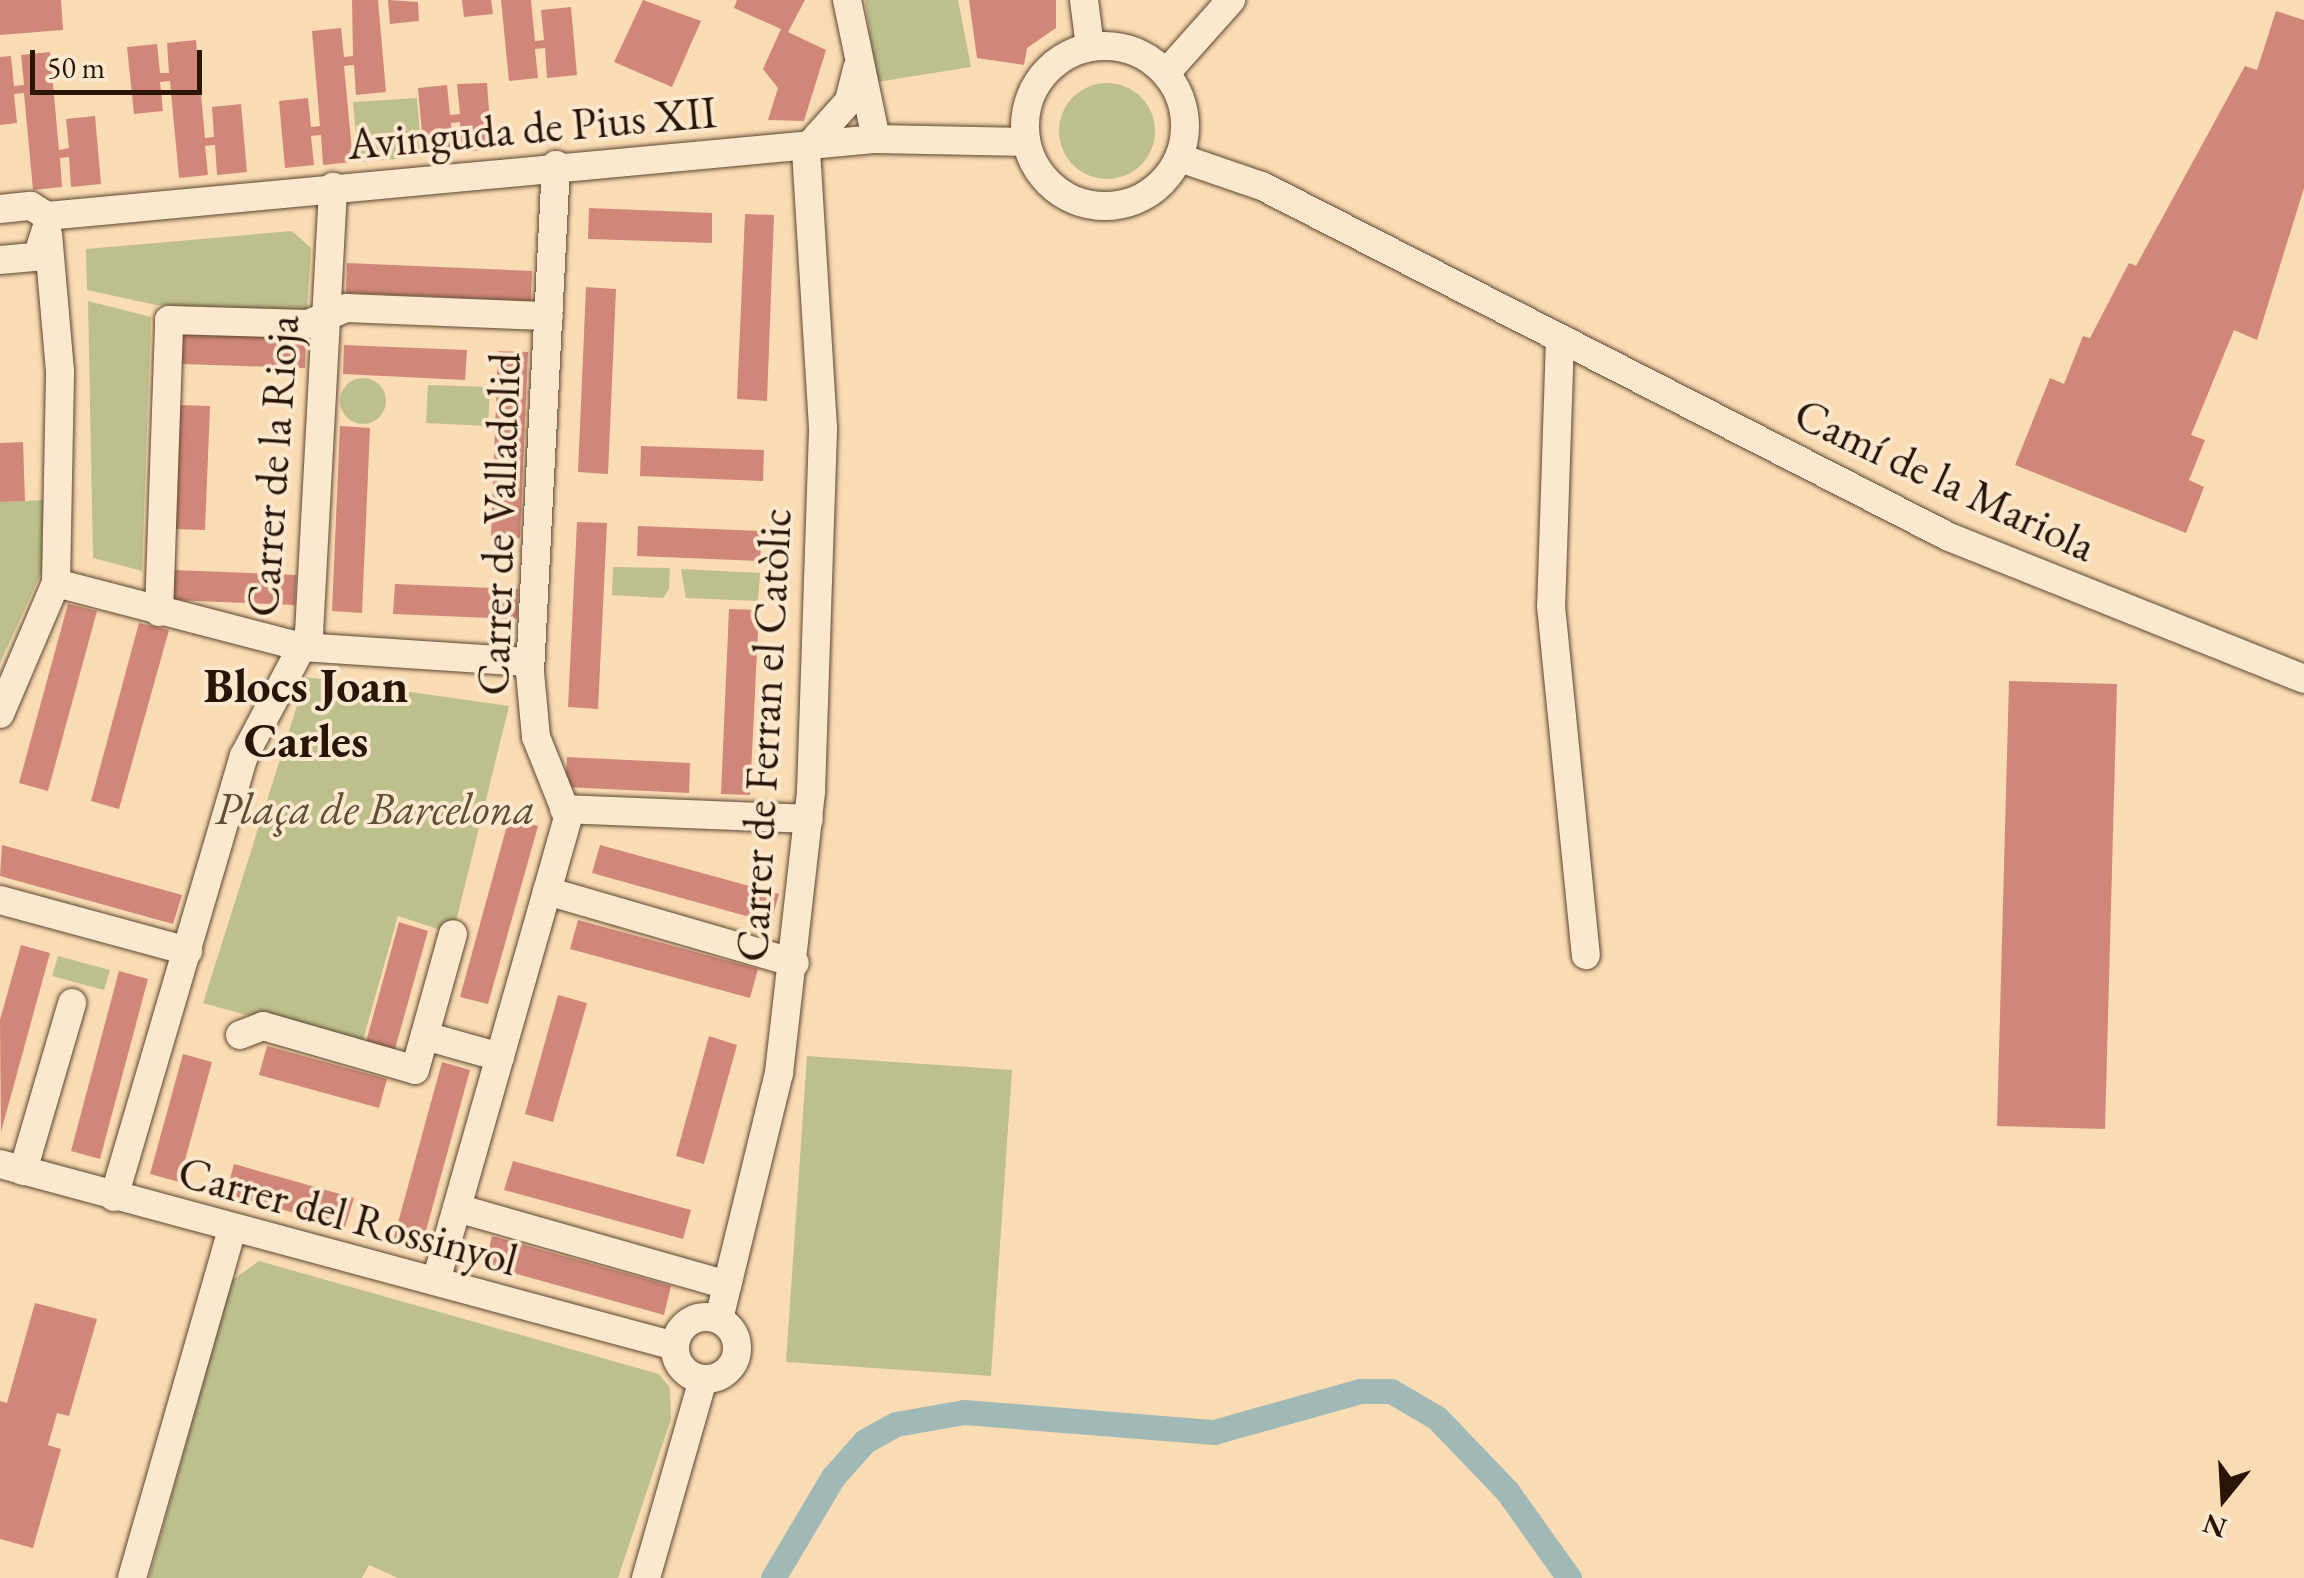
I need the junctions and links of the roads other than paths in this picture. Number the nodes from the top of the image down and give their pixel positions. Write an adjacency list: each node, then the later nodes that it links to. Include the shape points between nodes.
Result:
1 (847, 0): 5 (street)
2 (1084, 0): 4 (street)
3 (1231, 0): 6 (street)
4 (1090, 47): 6 (street, via 1144,55); 8 (street, via 1038,81)
5 (859, 60): 7 (street); 9 (street, via 849,101)
6 (1166, 73): 10 (street, via 1186,113)
7 (876, 140): 8 (street, Avinguda de Pius XII); 9 (street, Avinguda de Pius XII)
8 (1026, 142): 10 (street, via 1050,186 1097,207 1146,196)
9 (806, 149): 11 (street, Avinguda de Pius XII); 26 (street, Carrer de Ferran el Catòlic, via 823,428)
10 (1180, 158): 18 (street, Camí de la Mariola, via 1262,186)
11 (556, 165): 12 (street, Avinguda de Pius XII); 17 (street, Carrer de Valladolid)
12 (333, 187): 14 (street, Avinguda de Pius XII); 16 (street, Carrer de la Rioja)
13 (0, 209): 14 (street, via 31,206)
14 (47, 226): 15 (street, via 37,257); 19 (street, via 60,371)
15 (0, 260)
16 (325, 310): 17 (street); 20 (street, via 308,324 169,320); 21 (street, Carrer de la Rioja, via 312,617)
17 (550, 316): 22 (street, Carrer de Valladolid)
18 (1560, 339): 23 (street, Camí de la Mariola, via 1949,537); 31 (street, via 1551,606)
19 (56, 584): 20 (street); 24 (street)
20 (159, 612): 21 (street)
21 (301, 647): 22 (street); 30 (street, Carrer de la Rioja, via 244,756)
22 (530, 662): 25 (street, Carrer de Valladolid, via 536,737)
23 (2304, 679)
24 (0, 714)
25 (564, 809): 26 (street); 27 (street)
26 (809, 819): 32 (street, Carrer de Ferran el Catòlic)
27 (547, 891): 32 (street); 36 (street)
28 (0, 900): 30 (street)
29 (453, 934): 35 (street)
30 (188, 950): 38 (street, Carrer de la Rioja)
31 (1586, 955)
32 (795, 964): 42 (street, Carrer de Ferran el Catòlic)
33 (72, 1003): 37 (street)
34 (240, 1035): 35 (street, via 263,1026 415,1070)
35 (425, 1036): 36 (street)
36 (500, 1057): 39 (street)
37 (12, 1167): 38 (street, Carrer del Rossinyol)
38 (114, 1198): 40 (street, Carrer del Rossinyol)
39 (457, 1208): 41 (street); 42 (street)
40 (231, 1232): 41 (street, Carrer del Rossinyol); 46 (street)
41 (436, 1282): 44 (street, Carrer del Rossinyol)
42 (728, 1285): 43 (street, Carrer de Ferran el Catòlic)
43 (719, 1319): 44 (street, via 691,1320); 45 (street, via 738,1351 722,1374)
44 (675, 1346): 45 (street, via 685,1370)
45 (703, 1379): 47 (street)
46 (132, 1578)
47 (646, 1578)

